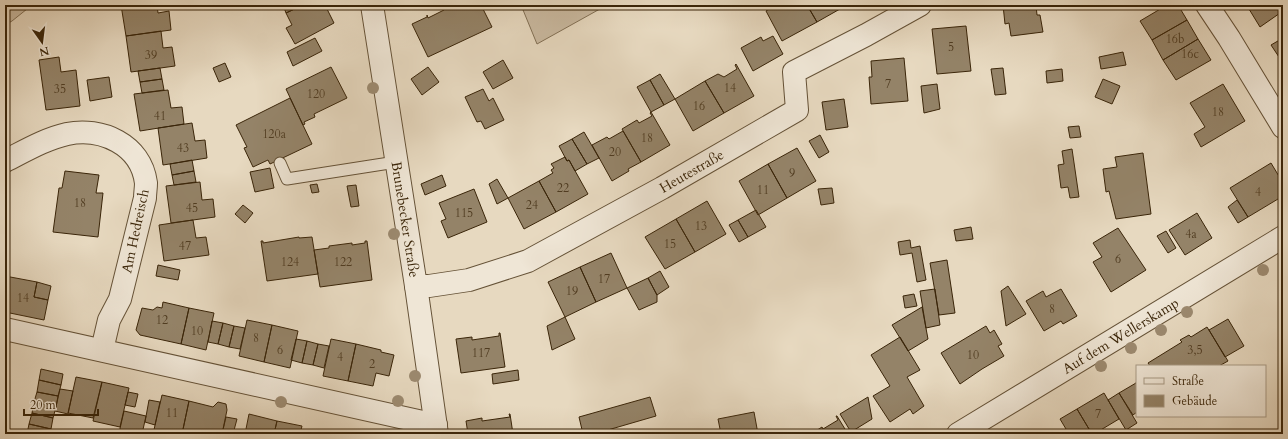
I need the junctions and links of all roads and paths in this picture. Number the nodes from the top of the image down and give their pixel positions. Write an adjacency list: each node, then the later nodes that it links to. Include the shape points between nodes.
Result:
1 (372, 5): 6 (street, Brunebecker Straße)
2 (920, 5): 9 (street, Heutestraße, via 794,72 797,110 662,188 528,261 469,280)
3 (1207, 5): 4 (street)
4 (1283, 127)
5 (5, 161): 11 (street, Am Hedreisch, via 51,139 85,132 102,134 117,140 135,157 142,168 146,182 145,198 120,299 110,320)
6 (396, 162): 7 (lane, via 287,179); 9 (street, Brunebecker Straße)
7 (280, 164)
8 (1283, 237): 13 (street, Auf dem Wellerskamp)
9 (416, 286): 12 (street, Brunebecker Straße)
10 (5, 329): 11 (street)
11 (102, 350): 12 (street)
12 (436, 429)
13 (958, 434)

